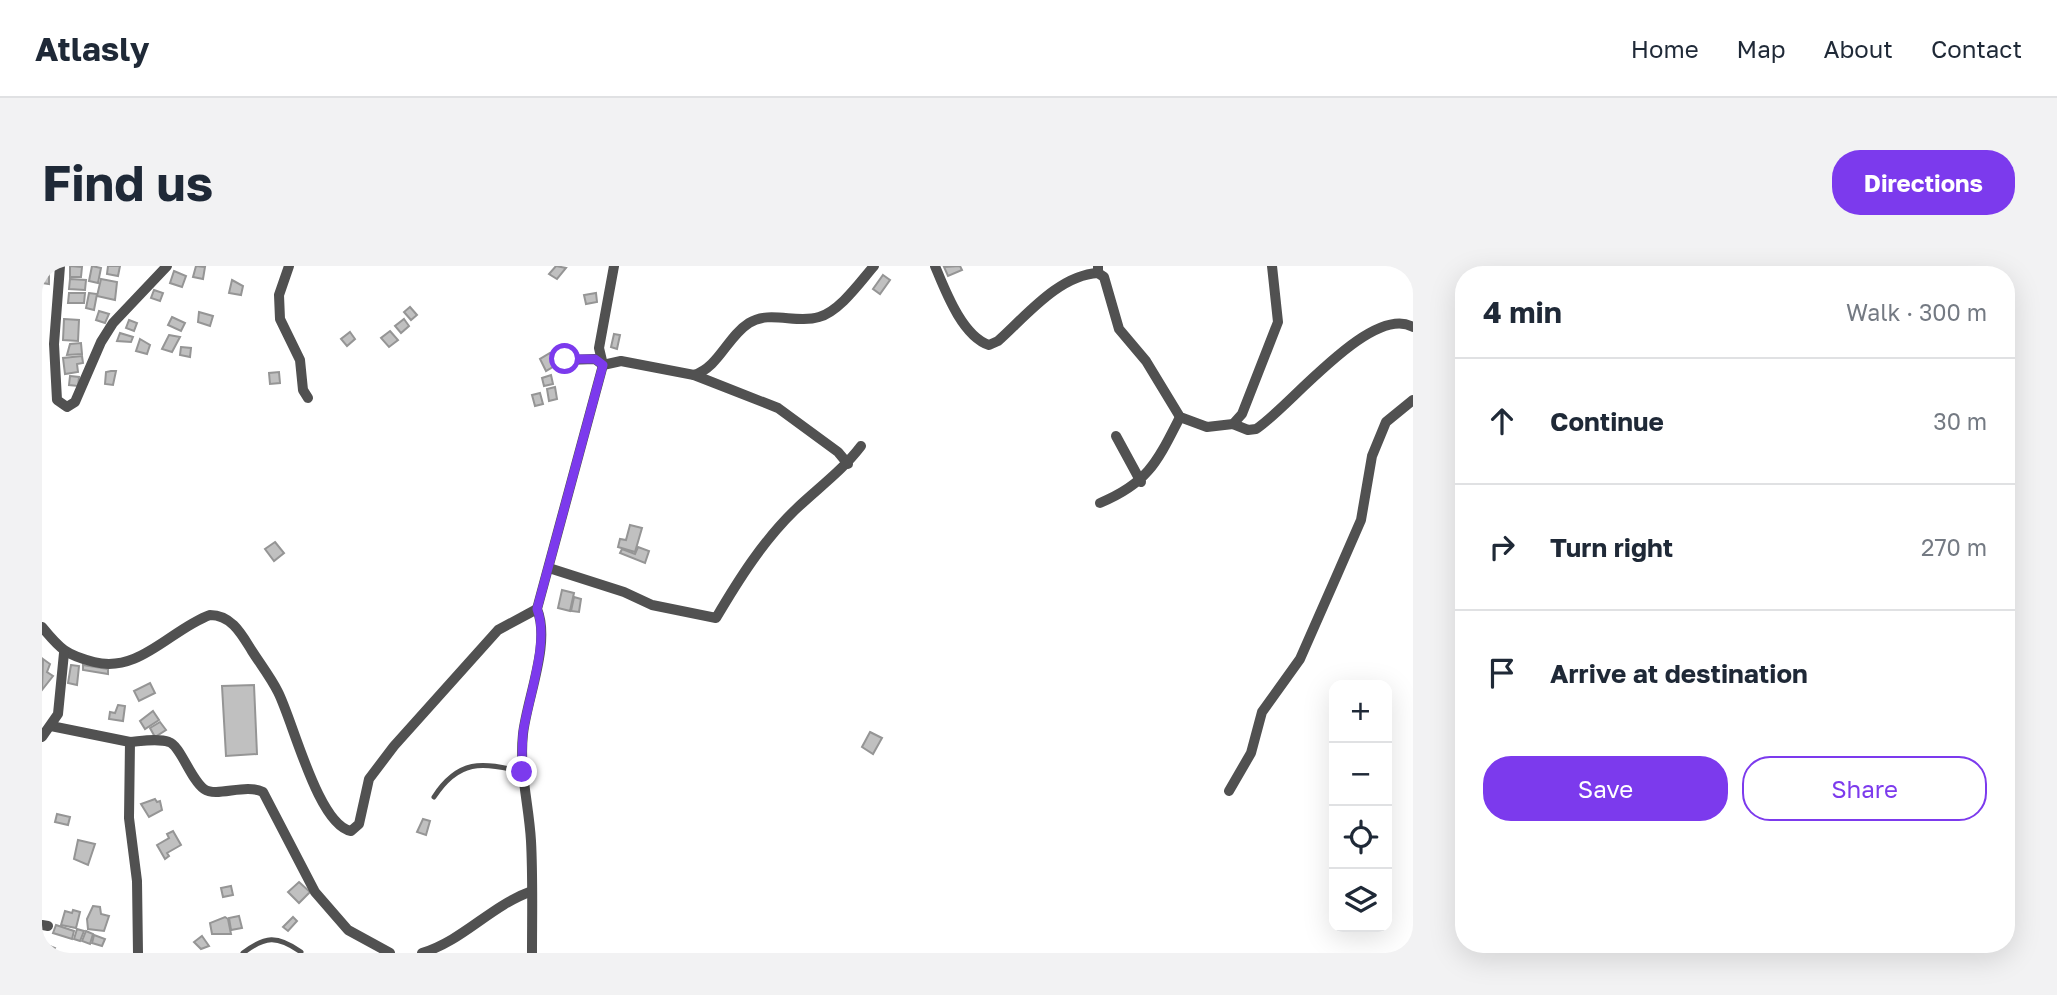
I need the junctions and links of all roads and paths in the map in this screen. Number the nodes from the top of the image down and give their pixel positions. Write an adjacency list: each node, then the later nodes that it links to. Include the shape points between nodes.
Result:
1 (60, 266): 2 (street, via 54,344 56,394 63,407 75,402 113,323)
2 (167, 266)
3 (289, 266): 13 (street, via 279,295 280,318 300,360)
4 (614, 266): 11 (street, via 599,348)
5 (874, 266): 12 (street, via 831,311 813,318 768,318 748,324 704,371)
6 (935, 266): 8 (street, via 963,323 989,345 1069,281)
7 (1272, 266): 16 (street, via 1278,322 1242,414)
8 (1098, 270): 15 (street, via 1119,329)
9 (1413, 327): 16 (street, via 1399,324 1353,344 1256,429)
10 (565, 359): 11 (street, via 595,359)
11 (603, 365): 12 (street, via 621,361); 22 (street)
12 (694, 374): 19 (street, via 778,408)
13 (308, 398)
14 (1413, 400): 31 (street, via 1386,422 1372,456 1361,520 1300,659 1262,712 1251,753)
15 (1180, 417): 16 (street, via 1207,427); 20 (street)
16 (1233, 424)
17 (1116, 436): 20 (street)
18 (860, 446): 19 (street)
19 (848, 464): 22 (street, via 795,510 763,546 716,618 652,605)
20 (1141, 482): 21 (street)
21 (1100, 503)
22 (549, 568): 23 (street)
23 (537, 609): 26 (street, via 498,630 394,746 369,779 359,824 351,831 338,824 311,781 277,691 232,622 219,615 201,618 133,661 118,664 106,665); 30 (street, via 541,639 523,733)
24 (42, 627): 26 (street)
25 (42, 641): 26 (street)
26 (60, 649): 27 (street, via 61,700)
27 (51, 726): 28 (street); 29 (street)
28 (42, 737)
29 (130, 742): 35 (street, via 129,818 137,881); 37 (street, via 169,741 184,765 211,792 256,788 263,792 315,892 348,930)
30 (522, 772): 32 (lane, via 499,766 463,767 445,779); 33 (street)
31 (1229, 791)
32 (434, 797)
33 (532, 891): 38 (street, via 489,912 454,941); 39 (street)
34 (301, 951): 36 (lane, via 272,937)
35 (138, 953)
36 (243, 953)
37 (390, 953)
38 (422, 953)
39 (531, 953)

